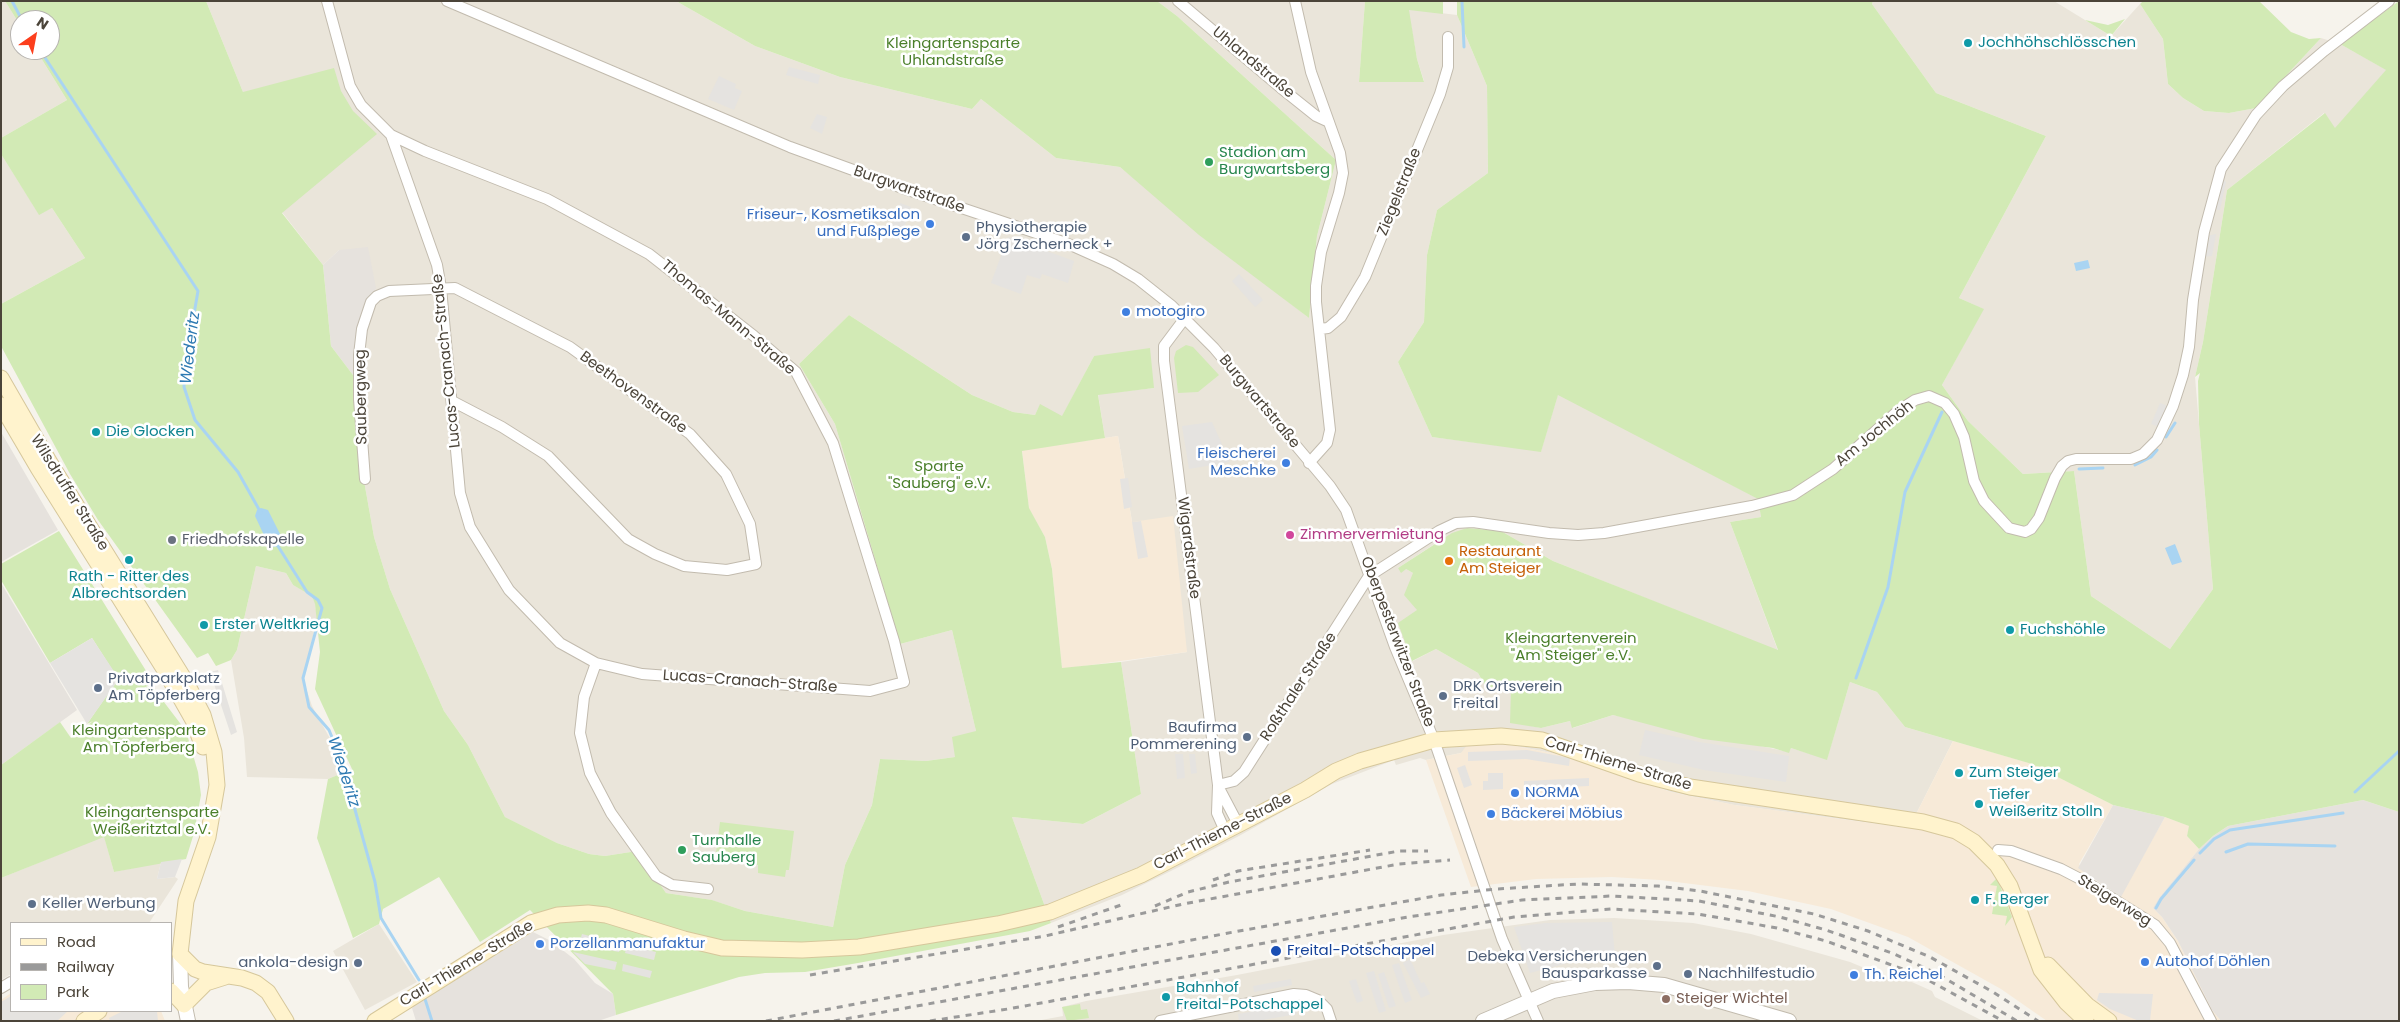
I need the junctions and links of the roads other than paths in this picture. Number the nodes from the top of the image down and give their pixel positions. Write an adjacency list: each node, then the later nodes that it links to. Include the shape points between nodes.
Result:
1 (327, 1): 8 (street, Lucas-Cranach-Straße, via 350,86 361,105)
2 (447, 1): 10 (street, Burgwartstraße, via 790,147 1066,243 1113,264 1148,286)
3 (1178, 1): 7 (street, Uhlandstraße, via 1281,88 1316,116)
4 (1295, 1): 7 (street, via 1311,72)
5 (2389, 1): 17 (street, Am Jochhöh, via 2298,72 2261,109 2218,175 2204,232 2183,375 2157,440 2143,454 2131,459 2068,461 2055,478 2039,518 2025,532 2009,528 1984,501 1974,481 1964,437 1954,414 1945,402 1929,396 1898,411 1833,469 1793,495 1752,506 1604,533 1578,535 1473,522 1456,523)
6 (1448, 37): 11 (street, Ziegelstraße, via 1448,67 1440,94 1365,277 1341,316 1328,328)
7 (1329, 122): 11 (street, via 1343,173 1317,271 1316,302)
8 (391, 135): 9 (street, Lucas-Cranach-Straße, via 434,257); 19 (street, Thomas-Mann-Straße, via 547,199 649,254 796,372 833,444)
9 (441, 288): 13 (street, Lucas-Cranach-Straße); 13 (street, Beethovenstraße, via 455,288 570,347 690,434 726,474 750,524 756,564 727,570 684,566 655,554 628,539 548,456); 16 (street, Saubergweg, via 389,291 377,296 367,311 361,337 359,390)
10 (1185, 318): 15 (street, Burgwartstraße); 21 (street, Wigardstraße, via 1164,346 1164,361)
11 (1320, 329): 15 (street, via 1330,430 1327,443)
12 (1, 378): 22 (main road, Wilsdruffer Straße, via 199,707 214,752 218,785)
13 (452, 401): 18 (street, Lucas-Cranach-Straße, via 460,492 470,527 509,590 560,643)
14 (1, 404): 22 (main road, Wilsdruffer Straße, via 193,720)
15 (1310, 463): 17 (street, Oberpesterwitzer Straße, via 1346,510)
16 (365, 479)
17 (1369, 576): 20 (street, Oberpesterwitzer Straße); 21 (street, Roßthaler Straße, via 1244,772 1234,781)
18 (596, 663): 19 (street, Lucas-Cranach-Straße, via 642,674 870,691); 25 (street, via 584,697 580,733 590,773 610,813 656,876 672,885)
19 (904, 682)
20 (1434, 740): 23 (main road, Carl-Thieme-Straße, via 1383,753 1344,768); 29 (street, Oberpesterwitzer Straße, via 1497,927); 32 (main road, Carl-Thieme-Straße, via 1501,736 1542,740 1639,774 1690,787 1939,825 1956,831 1974,842 1997,865 2010,886 2031,942)
21 (1218, 785): 23 (street, Wigardstraße); 23 (street, Wigardstraße, via 1217,813)
22 (215, 797): 26 (main road, Wilsdruffer Straße, via 208,837 186,901)
23 (1231, 828): 37 (main road, Carl-Thieme-Straße, via 1141,874 1050,912 859,947 802,950 722,948 606,915 588,913 548,917 532,923)
24 (1998, 850): 43 (street, Steigerweg, via 2011,851 2061,869 2155,925 2170,943)
25 (708, 889)
26 (176, 951): 27 (main road, via 195,969); 30 (street, Wilsdruffer Straße)
27 (229, 976): 30 (main road, via 206,983); 36 (main road, via 256,982 268,992)
28 (172, 992): 30 (main road)
29 (1528, 1000): 40 (street); 41 (street, Oberpesterwitzer Straße); 42 (street, via 1574,986 1628,982 1664,985)
30 (184, 1005): 35 (street, Wilsdruffer Straße)
31 (97, 1012): 34 (main road)
32 (2082, 1016): 33 (main road, Carl-Thieme-Straße)
33 (2103, 1019)
34 (84, 1021)
35 (188, 1021)
36 (286, 1021)
37 (375, 1021)
38 (1160, 1021): 39 (street, via 1294,994 1318,1000 1327,1009)
39 (1331, 1021)
40 (1483, 1021)
41 (1538, 1021)
42 (1789, 1021)
43 (2211, 1021)

